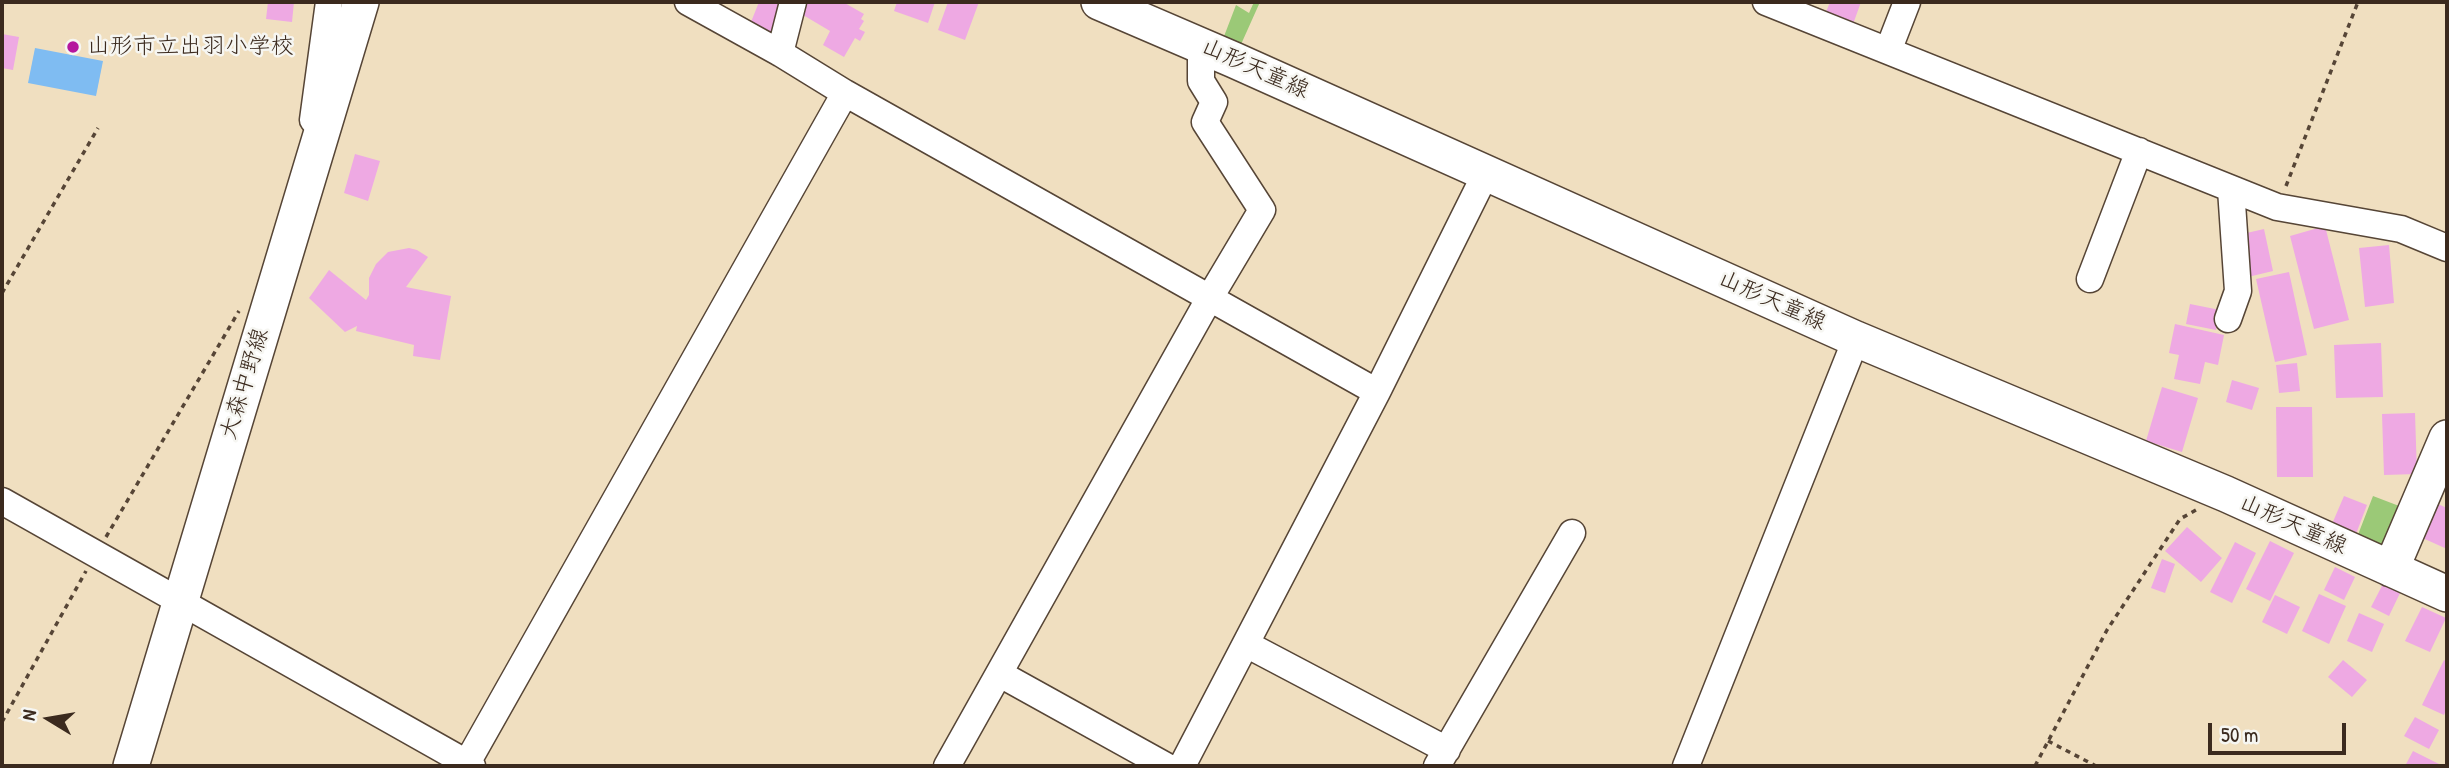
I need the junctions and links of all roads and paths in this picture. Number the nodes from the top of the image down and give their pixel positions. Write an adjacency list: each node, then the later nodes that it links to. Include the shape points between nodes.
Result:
1 (329, 2): 17 (street)
2 (361, 2): 17 (main road, 大森中野線)
3 (688, 2): 11 (street)
4 (793, 2): 11 (street)
5 (1099, 2): 9 (main road, 山形天童線)
6 (1766, 2): 10 (street)
7 (1907, 2): 10 (street)
8 (2358, 2): 18 (path)
9 (1201, 45): 15 (main road, 山形天童線); 22 (street, via 1201,81 1214,102 1205,122 1262,210)
10 (1888, 51): 14 (street)
11 (780, 52): 12 (street)
12 (845, 93): 22 (street); 40 (street)
13 (99, 128): 21 (path)
14 (2139, 151): 16 (street); 20 (street)
15 (1486, 173): 25 (main road, 山形天童線); 26 (street)
16 (2231, 189): 18 (street); 24 (street, via 2238,291)
17 (303, 191): 34 (main road, 大森中野線)
18 (2277, 207): 19 (street, via 2401,229)
19 (2447, 247)
20 (2090, 279)
21 (2, 293)
22 (1209, 299): 26 (street); 36 (street)
23 (245, 301): 31 (path)
24 (2228, 319)
25 (1856, 339): 28 (main road, 山形天童線); 45 (street)
26 (1377, 392): 35 (street)
27 (2447, 438): 32 (main road)
28 (2226, 494): 32 (main road, 山形天童線); 38 (path, via 2180,519 2107,630)
29 (2, 500): 31 (street)
30 (1572, 533): 39 (street)
31 (96, 553): 34 (street); 37 (path)
32 (2391, 569): 33 (main road, 山形天童線)
33 (2447, 594)
34 (181, 603): 40 (street); 41 (main road, 大森中野線)
35 (1246, 644): 39 (street); 44 (street)
36 (1000, 674): 42 (street); 43 (street)
37 (2, 722)
38 (2048, 741): 46 (path); 47 (path)
39 (1442, 758)
40 (470, 765)
41 (131, 766)
42 (947, 766)
43 (1166, 766)
44 (1182, 766)
45 (1686, 766)
46 (2035, 766)
47 (2096, 766)

